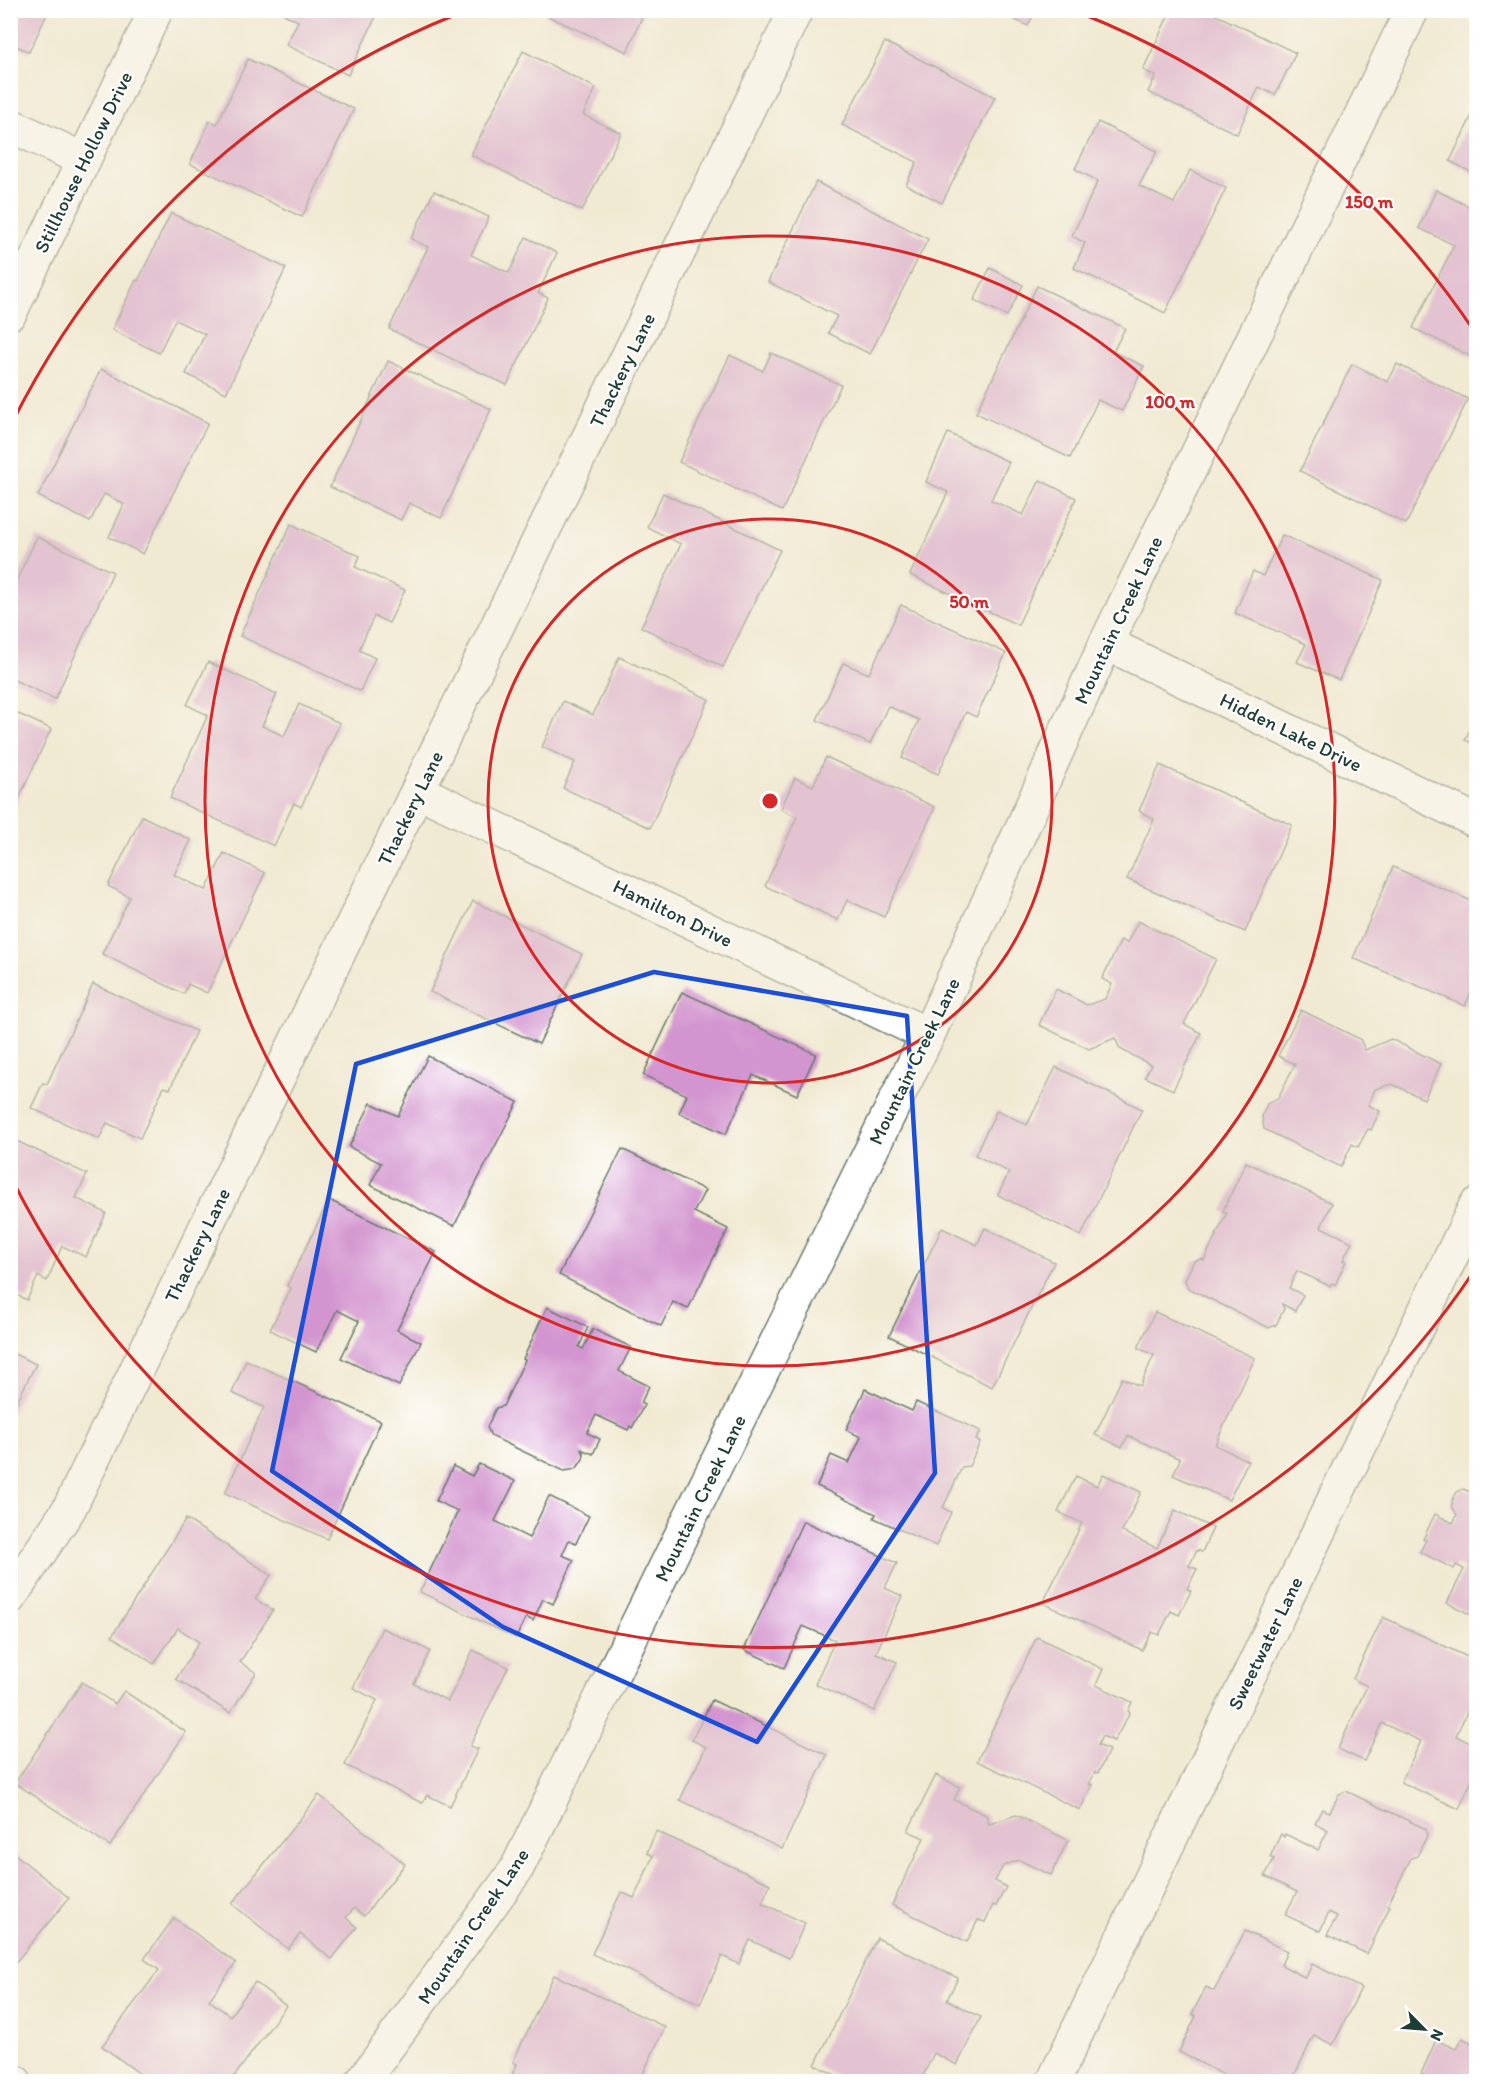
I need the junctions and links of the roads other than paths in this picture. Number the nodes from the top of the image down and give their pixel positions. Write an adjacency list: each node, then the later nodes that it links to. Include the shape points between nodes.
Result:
1 (156, 10): 5 (street, Stillhouse Hollow Drive)
2 (796, 10): 8 (street, Thackery Lane)
3 (1412, 10): 7 (street, Mountain Creek Lane)
4 (10, 125): 5 (street)
5 (84, 160): 6 (street, Stillhouse Hollow Drive)
6 (10, 313)
7 (1106, 643): 9 (street, Hidden Lake Drive); 10 (street, Mountain Creek Lane)
8 (418, 791): 10 (street, Hamilton Drive); 12 (street, Thackery Lane, via 69,1509)
9 (1476, 821)
10 (928, 1035): 15 (street, Mountain Creek Lane, via 516,1870)
11 (1476, 1205): 16 (street, Sweetwater Lane)
12 (10, 1597)
13 (10, 2078): 14 (street)
14 (15, 2082)
15 (362, 2082)
16 (1053, 2082)

